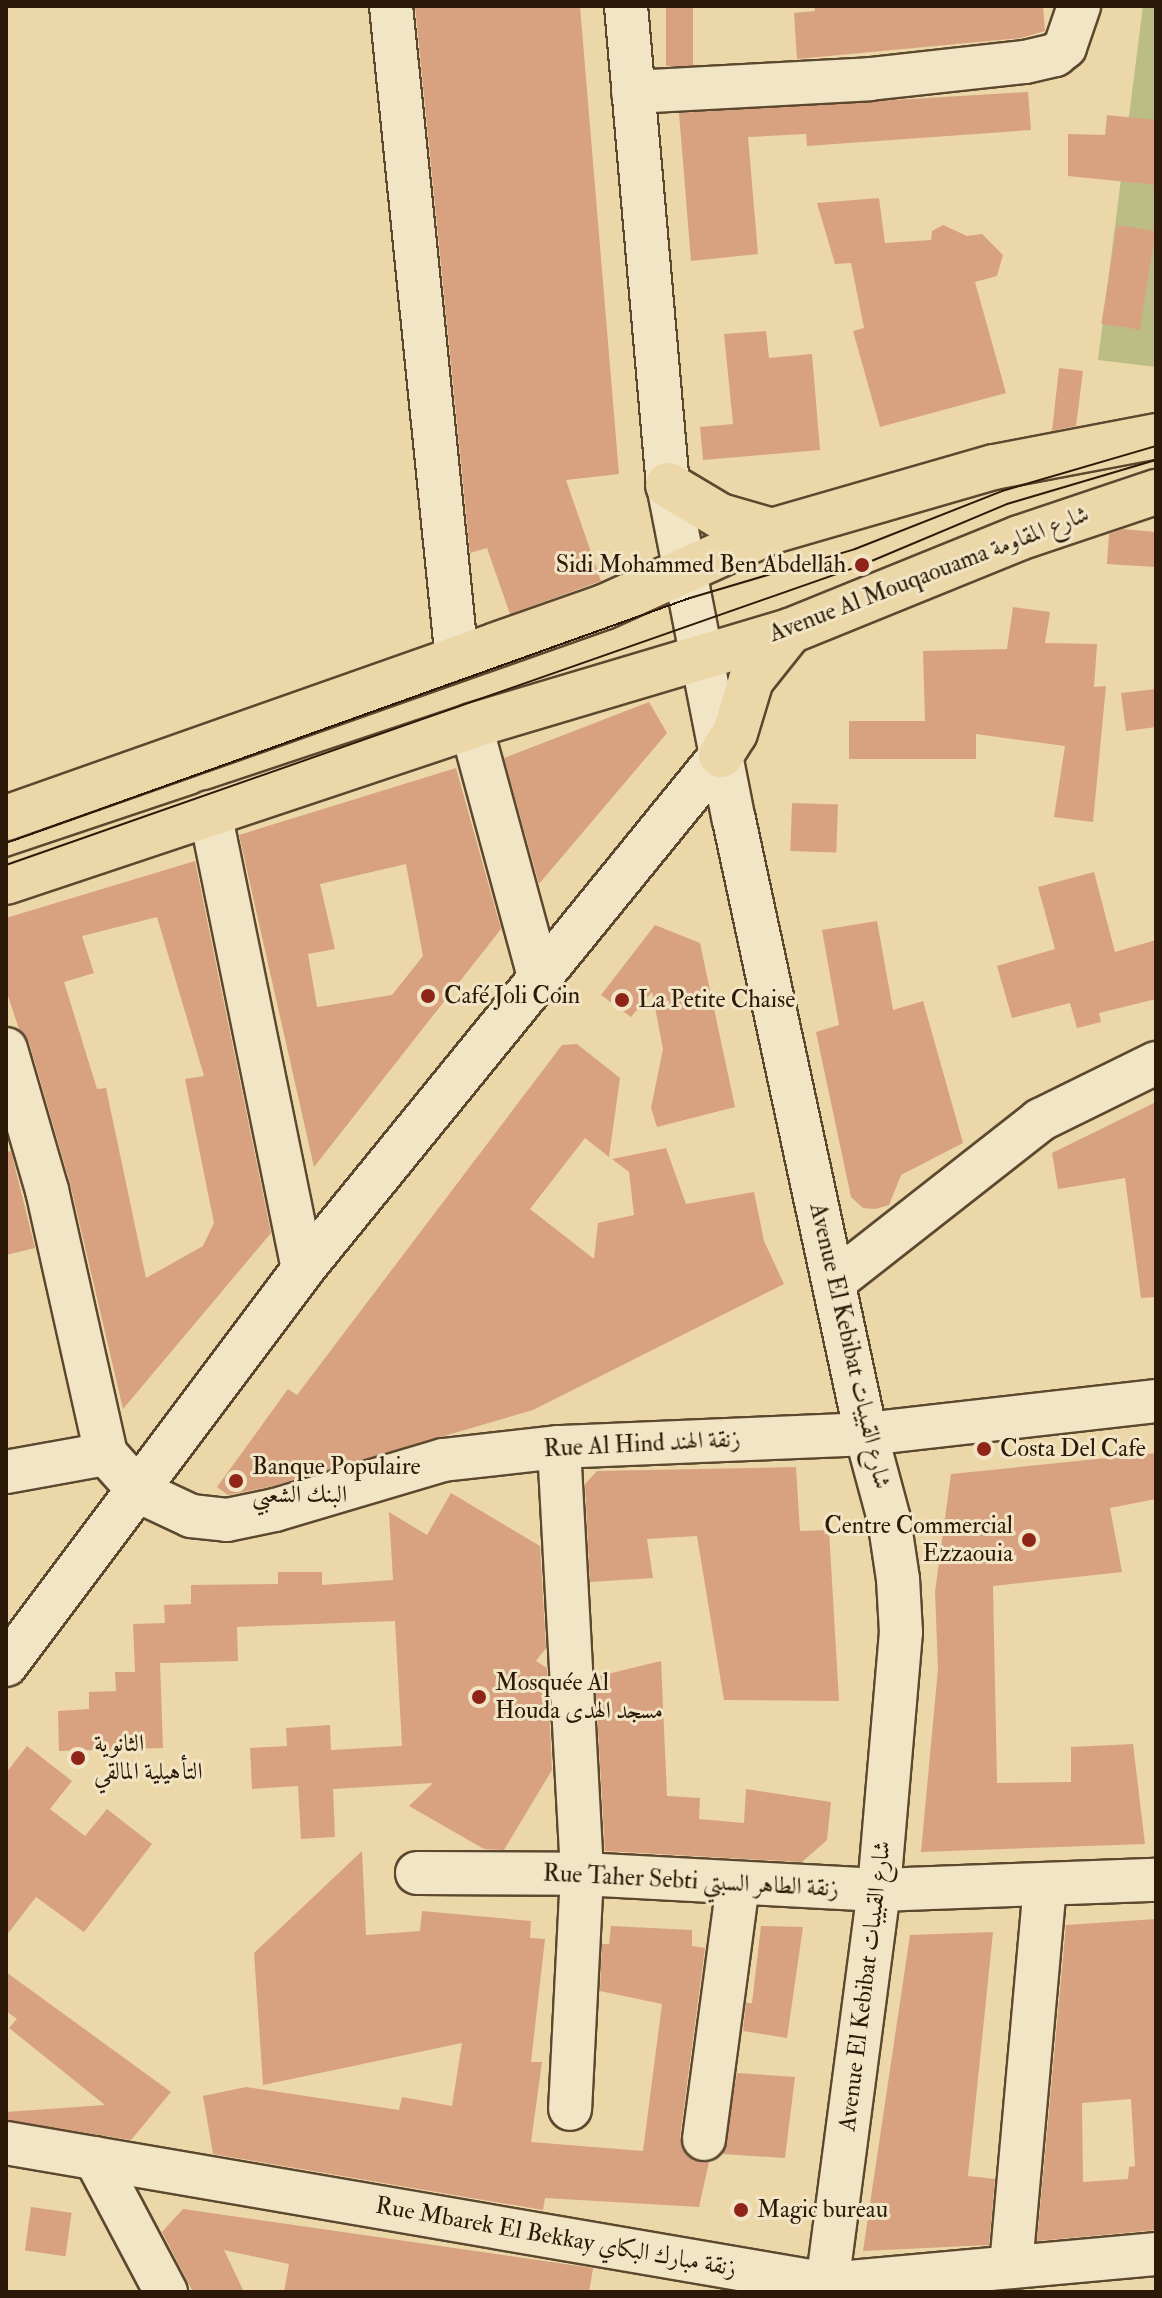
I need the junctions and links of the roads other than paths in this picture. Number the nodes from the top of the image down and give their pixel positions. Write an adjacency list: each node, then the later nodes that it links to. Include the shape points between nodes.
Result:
1 (391, 6): 12 (street)
2 (626, 6): 4 (street, Avenue El Kebibat شارع القبيبات)
3 (1079, 6): 4 (street, via 1065,47 1025,62 870,79)
4 (633, 92): 6 (street, Avenue El Kebibat شارع القبيبات)
5 (1156, 436): 8 (main road, via 994,467)
6 (668, 485): 8 (main road, via 737,523); 9 (street, Avenue El Kebibat شارع القبيبات)
7 (1156, 492): 10 (main road, Avenue Al Mouqaouama شارع المقاومة, via 1019,538)
8 (772, 531): 9 (main road)
9 (688, 584): 11 (street, Avenue El Kebibat شارع القبيبات); 12 (main road, via 604,607)
10 (790, 631): 11 (main road, Avenue Al Mouqaouama شارع المقاومة); 14 (main road, via 751,680 735,733)
11 (702, 656): 13 (main road, Avenue Al Mouqaouama شارع المقاومة); 14 (street, Avenue El Kebibat شارع القبيبات)
12 (457, 660): 16 (main road)
13 (471, 726): 15 (main road, Avenue Al Mouqaouama شارع المقاومة); 18 (street)
14 (721, 755): 18 (street); 22 (street, Avenue El Kebibat شارع القبيبات)
15 (210, 812): 17 (main road, Avenue Al Mouqaouama شارع المقاومة); 21 (street)
16 (6, 818)
17 (6, 882)
18 (539, 977): 21 (street)
19 (6, 1049): 26 (street, via 47,1190)
20 (1156, 1063): 22 (street, via 1040,1120)
21 (303, 1269): 28 (street)
22 (835, 1281): 24 (street, Avenue El Kebibat شارع القبيبات)
23 (1156, 1401): 24 (street, Rue Al Hind زنقة الهند)
24 (866, 1434): 25 (street, Rue Al Hind زنقة الهند); 35 (street, Avenue El Kebibat شارع القبيبات, via 889,1519 901,1632)
25 (559, 1447): 28 (street, Rue Al Hind زنقة الهند, via 443,1460 227,1520 191,1516); 31 (street)
26 (106, 1454): 27 (street); 28 (street)
27 (6, 1472)
28 (140, 1492): 29 (street)
29 (6, 1665)
30 (417, 1873): 31 (street, Rue Taher Sebti زنقة الطاهر السبتي)
31 (582, 1874): 33 (street, Rue Taher Sebti زنقة الطاهر السبتي); 36 (street)
32 (1156, 1880): 34 (street, Rue Taher Sebti زنقة الطاهر السبتي)
33 (738, 1884): 35 (street, Rue Taher Sebti زنقة الطاهر السبتي); 37 (street)
34 (1045, 1886): 35 (street, Rue Taher Sebti زنقة الطاهر السبتي); 41 (street)
35 (879, 1890): 42 (street, Avenue El Kebibat شارع القبيبات)
36 (570, 2109)
37 (704, 2139)
38 (6, 2143): 39 (street, Rue Mbarek El Bekkay زنقة مبارك البكاي)
39 (95, 2158): 42 (street, Rue Mbarek El Bekkay زنقة مبارك البكاي); 43 (street)
40 (1156, 2254): 41 (street, Rue Mbarek El Bekkay زنقة مبارك البكاي)
41 (1011, 2266): 42 (street, Rue Mbarek El Bekkay زنقة مبارك البكاي)
42 (827, 2288)
43 (166, 2292)

